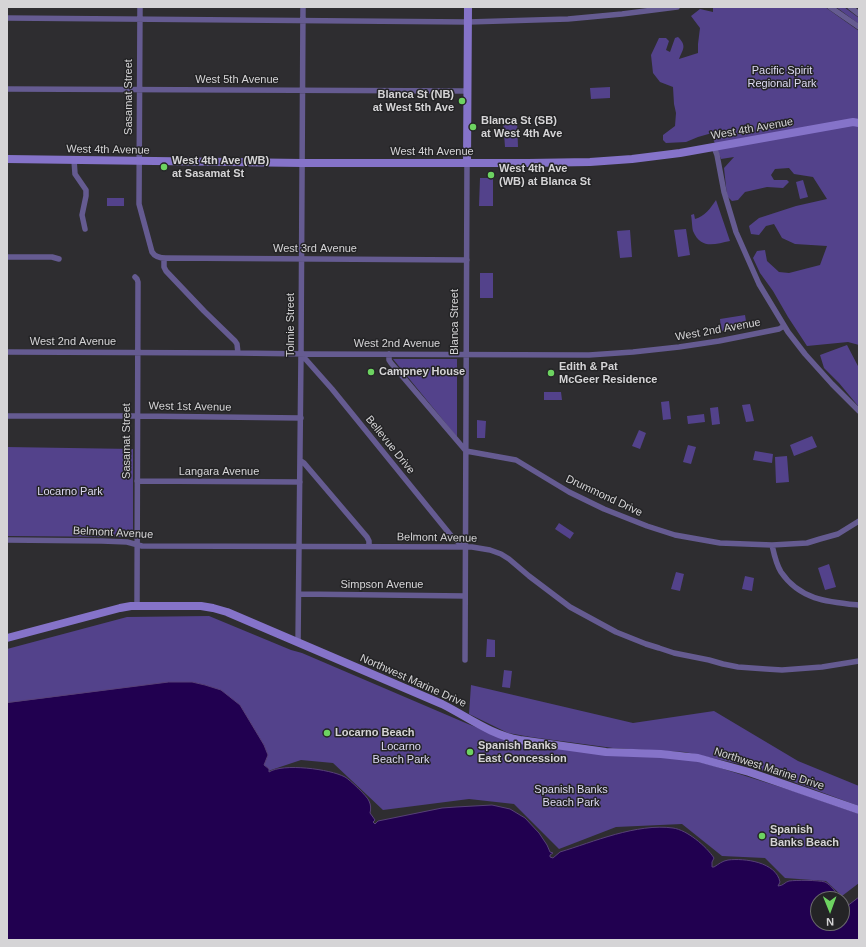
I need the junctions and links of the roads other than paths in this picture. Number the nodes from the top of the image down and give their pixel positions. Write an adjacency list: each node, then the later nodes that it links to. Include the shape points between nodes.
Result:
1 (140, 7): 9 (street, Sasamat Street)
2 (303, 7): 10 (street, Tolmie Street)
3 (468, 7): 11 (main road, Blanca Street)
4 (677, 7): 11 (street, via 568,19)
5 (830, 7): 12 (street)
6 (850, 7): 7 (street)
7 (859, 14)
8 (7, 18): 9 (street)
9 (140, 20): 10 (street); 14 (street, Sasamat Street)
10 (303, 21): 11 (street); 15 (street, Tolmie Street)
11 (468, 22): 16 (main road, Blanca Street)
12 (859, 27)
13 (7, 88): 14 (street, West 5th Avenue)
14 (139, 89): 15 (street, West 5th Avenue); 21 (street, Sasamat Street)
15 (302, 90): 16 (street, West 5th Avenue); 22 (street, Tolmie Street)
16 (467, 91): 23 (main road, Blanca Street)
17 (857, 121): 18 (main road, West 4th Avenue)
18 (714, 147): 23 (main road, West 4th Avenue, via 590,162); 31 (street, via 736,232 759,284)
19 (7, 159): 20 (main road, West 4th Avenue)
20 (74, 160): 21 (main road, West 4th Avenue); 24 (street, via 75,174 86,190 82,215)
21 (139, 161): 22 (main road, West 4th Avenue); 26 (street, Sasamat Street, via 140,210 152,252)
22 (302, 163): 23 (main road, West 4th Avenue); 28 (street, Tolmie Street)
23 (467, 163): 29 (street, Blanca Street)
24 (85, 229)
25 (7, 257): 27 (street)
26 (164, 258): 28 (street, West 3rd Avenue); 34 (street, via 166,271 235,341)
27 (59, 259)
28 (302, 259): 29 (street, West 3rd Avenue); 35 (street, Tolmie Street)
29 (467, 260): 37 (street, Blanca Street)
30 (135, 277): 33 (street, Sasamat Street, via 138,282)
31 (784, 326): 37 (street, West 2nd Avenue, via 691,346 633,352 589,355); 38 (street, via 805,354)
32 (7, 352): 33 (street, West 2nd Avenue)
33 (137, 352): 34 (street, West 2nd Avenue); 40 (street, Sasamat Street)
34 (238, 353): 35 (street, West 2nd Avenue)
35 (301, 354): 36 (street, West 2nd Avenue); 41 (street, Tolmie Street); 52 (street, Bellevue Drive, via 453,538)
36 (389, 354): 37 (street, West 2nd Avenue); 42 (street, via 391,363)
37 (466, 354): 42 (street, Blanca Street)
38 (859, 411)
39 (7, 416): 40 (street, West 1st Avenue)
40 (137, 416): 41 (street, West 1st Avenue); 44 (street, Sasamat Street)
41 (301, 418): 43 (street, Tolmie Street)
42 (466, 451): 49 (street, Drummond Drive, via 516,460 569,492 604,509 675,535 720,543); 52 (street, Blanca Street)
43 (301, 461): 45 (street, Tolmie Street); 51 (street, via 367,537)
44 (137, 481): 45 (street, Langara Avenue); 48 (street, Sasamat Street)
45 (300, 482): 50 (street, Tolmie Street)
46 (859, 521): 49 (street, Drummond Drive, via 838,534 820,539)
47 (7, 540): 48 (street, Belmont Avenue)
48 (137, 544): 50 (street, Belmont Avenue); 56 (street, Sasamat Street)
49 (772, 545): 55 (street, via 781,571 805,594 837,603)
50 (300, 546): 51 (street, Belmont Avenue); 53 (street, Tolmie Street)
51 (369, 546): 52 (street, Belmont Avenue)
52 (465, 547): 54 (street, Blanca Street); 60 (street, Belmont Avenue, via 501,554 570,607 616,632 668,651 738,667 782,670)
53 (300, 594): 54 (street, Simpson Avenue); 58 (street, Tolmie Street)
54 (465, 596): 59 (street, Blanca Street)
55 (859, 604)
56 (137, 606): 57 (main road, Northwest Marine Drive, via 120,608); 58 (main road, Northwest Marine Drive, via 213,608)
57 (7, 638)
58 (298, 643): 61 (main road, Northwest Marine Drive, via 442,704 493,732 508,737 606,752 698,758 749,772)
59 (465, 660)
60 (859, 661)
61 (859, 810)

